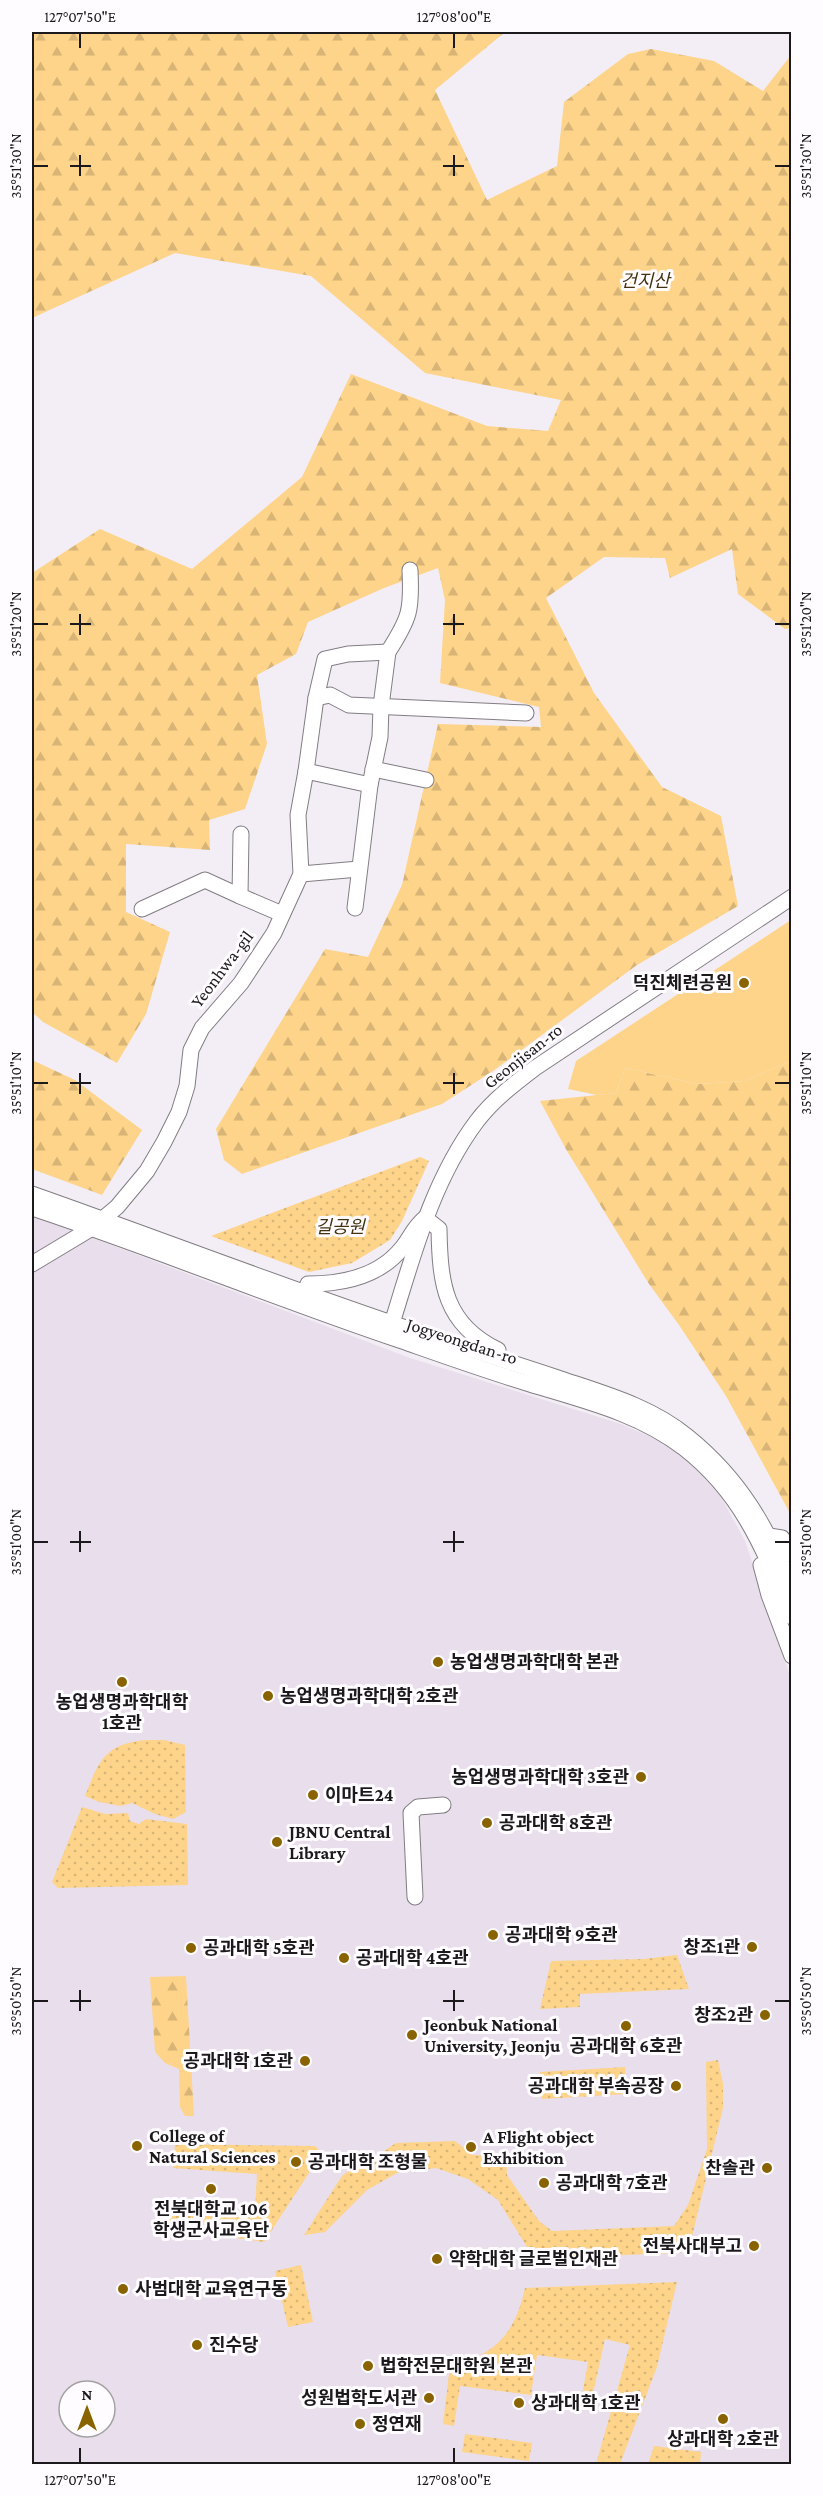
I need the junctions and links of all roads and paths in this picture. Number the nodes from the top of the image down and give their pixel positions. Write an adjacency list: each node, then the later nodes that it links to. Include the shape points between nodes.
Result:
1 (410, 570): 2 (street, via 412,603 406,625)
2 (388, 652): 3 (street, Yeonhwa-gil, via 325,659); 4 (street)
3 (316, 698): 4 (street, via 330,695 349,705); 7 (street, Yeonhwa-gil)
4 (381, 706): 5 (street); 6 (street)
5 (526, 713)
6 (373, 769): 8 (street); 9 (street)
7 (306, 771): 9 (street); 12 (street, Yeonhwa-gil, via 298,815)
8 (426, 780)
9 (369, 784): 11 (street)
10 (241, 834): 13 (street)
11 (359, 869): 12 (street); 15 (street)
12 (301, 874): 17 (street, Yeonhwa-gil)
13 (240, 896): 16 (street, via 205,880); 17 (street)
14 (791, 899): 20 (street, Geonjisan-ro, via 509,1088 478,1119 465,1139)
15 (355, 908)
16 (142, 909)
17 (282, 914): 21 (street, Yeonhwa-gil, via 241,982 202,1028 191,1050 179,1112 147,1171)
18 (32, 1194): 21 (street, Jogyeongdan-ro)
19 (32, 1208): 21 (street, Jogyeongdan-ro)
20 (425, 1218): 23 (street, via 385,1264 354,1281 308,1284); 24 (street, Geonjisan-ro); 25 (street, via 439,1229 447,1299 461,1321 480,1341)
21 (98, 1223): 22 (street, Yeonhwa-gil); 23 (street, Jogyeongdan-ro); 24 (street, Jogyeongdan-ro)
22 (32, 1264)
23 (305, 1292): 24 (street, Jogyeongdan-ro)
24 (390, 1330): 25 (street, Jogyeongdan-ro); 26 (street, Jogyeongdan-ro, via 528,1383 638,1419 684,1448 711,1472)
25 (532, 1369): 26 (street, Jogyeongdan-ro, via 639,1407 687,1436 741,1490)
26 (763, 1536): 27 (street, via 782,1538); 28 (street, Jogyeongdan-ro); 29 (street, Jogyeongdan-ro); 30 (street, via 754,1542)
27 (792, 1555)
28 (792, 1588)
29 (792, 1617)
30 (792, 1656)
31 (443, 1806): 32 (street, via 418,1807 411,1813)
32 (415, 1897)

